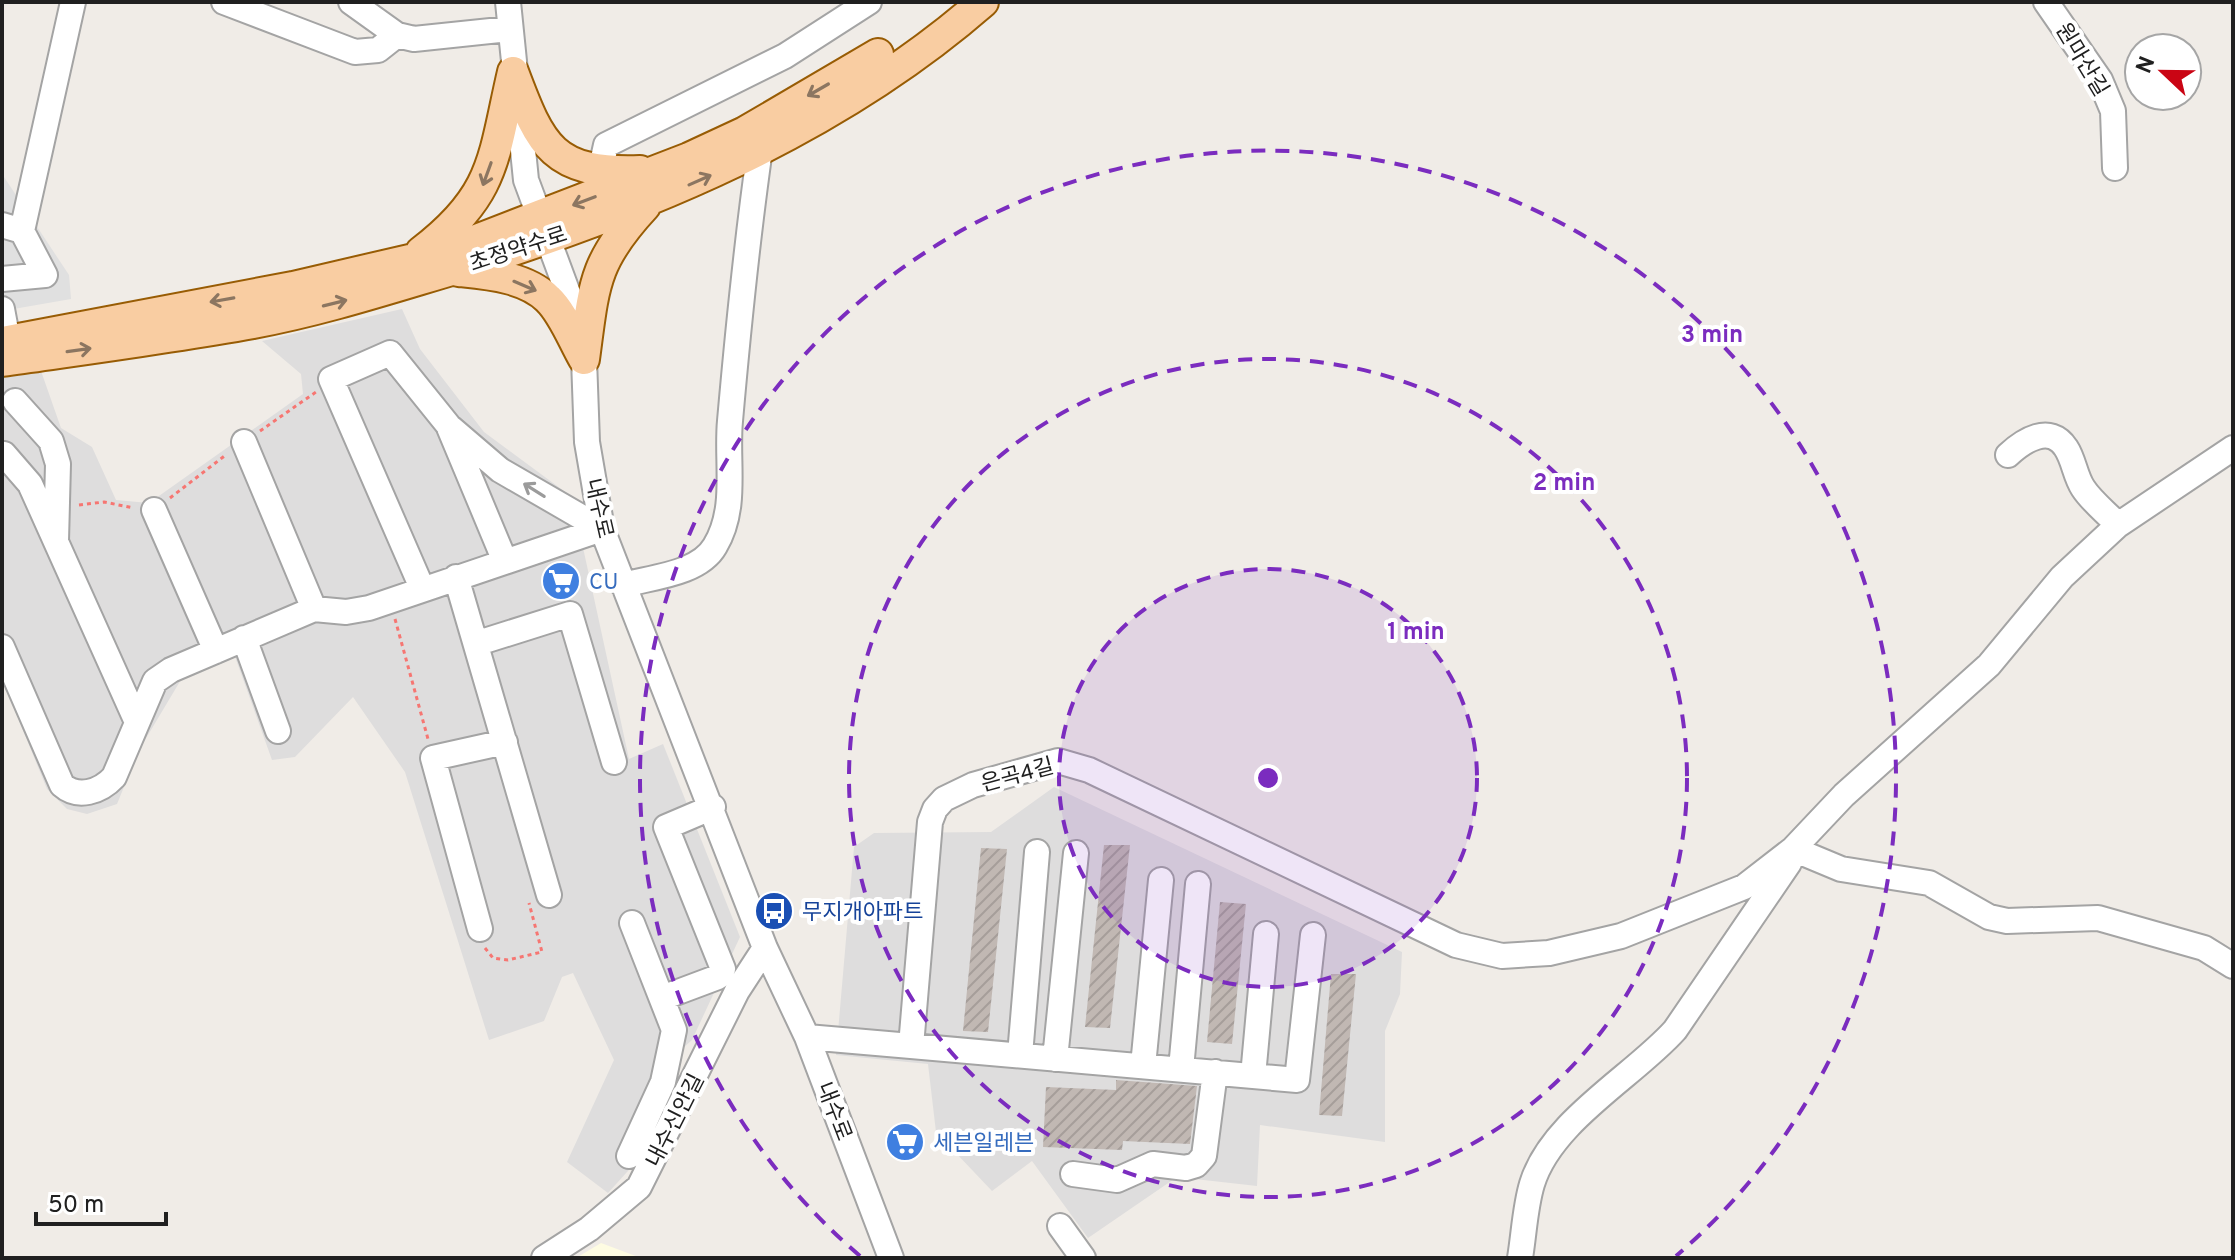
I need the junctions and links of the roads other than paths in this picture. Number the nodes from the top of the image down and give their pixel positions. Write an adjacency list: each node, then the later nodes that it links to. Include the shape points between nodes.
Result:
1 (73, 2): 17 (street)
2 (224, 2): 10 (street, via 355,52 378,50)
3 (351, 2): 10 (street)
4 (508, 2): 9 (street, 내수로)
5 (869, 2): 15 (street, via 785,56 618,137 606,145)
6 (954, 2): 14 (main road, 초정약수로, one-way to 14, via 837,80 745,132)
7 (983, 2): 12 (main road, 초정약수로, via 921,51)
8 (2046, 2): 13 (street, 원마산길, via 2113,111)
9 (510, 29): 10 (street, via 414,39); 11 (street, 내수로)
10 (397, 35)
11 (513, 72): 15 (main road, via 534,128 551,149); 18 (street, 내수로, via 526,180); 19 (main road, one-way to 19, via 487,179 447,232)
12 (760, 149): 16 (main road, 초정약수로, one-way to 12); 37 (street, via 742,283 726,520 705,559)
13 (2115, 168)
14 (662, 170): 15 (main road); 18 (main road, 초정약수로, one-way to 18)
15 (600, 172)
16 (649, 202): 18 (main road, 초정약수로); 24 (main road, via 605,254 594,286)
17 (12, 228): 21 (street, via 45,275)
18 (545, 228): 19 (main road, 초정약수로); 20 (main road, 초정약수로); 24 (street, 내수로, via 569,290)
19 (409, 261): 23 (main road, 초정약수로, one-way to 23)
20 (449, 270): 23 (main road, 초정약수로, one-way to 20, via 255,322); 24 (main road, one-way to 24, via 504,278 550,299)
21 (2, 279)
22 (2, 309): 23 (street)
23 (4, 348)
24 (584, 359): 33 (street, 내수로, via 587,442)
25 (15, 401): 34 (street, via 51,441 58,464)
26 (448, 425): 33 (street, one-way to 26, via 500,470); 35 (street); 38 (street, via 390,353 331,379)
27 (244, 442): 39 (street)
28 (2233, 448): 32 (street)
29 (4, 454): 34 (street, via 30,484)
30 (2008, 455): 32 (street, via 2024,440 2038,435 2055,438 2066,446 2083,489)
31 (154, 510): 43 (street)
32 (2118, 525): 49 (street, via 2062,577 1989,665 1844,795)
33 (602, 529): 35 (street); 37 (street, 내수로)
34 (56, 543): 44 (street)
35 (504, 559): 36 (street)
36 (456, 577): 38 (street); 41 (street)
37 (623, 585): 48 (street, 내수로)
38 (422, 588): 39 (street, via 346,612)
39 (314, 609): 40 (street)
40 (244, 638): 43 (street); 45 (street)
41 (478, 643): 46 (street); 47 (street, via 570,614)
42 (2, 647): 44 (street, via 62,785 71,793 83,794 114,777)
43 (216, 651): 44 (street, via 155,681)
44 (137, 722)
45 (278, 731)
46 (505, 742): 54 (street); 56 (street, via 433,758)
47 (614, 762)
48 (713, 807): 59 (street, 내수로); 61 (street, via 666,827 723,969 718,977)
49 (1793, 849): 60 (street, via 1841,869 1929,883 1989,917 2098,918 2204,948); 63 (street, 은곡4길, via 1744,887 1621,936 1502,956 1456,945 1089,770 1058,761 1044,763 958,791 935,809); 76 (street, via 1787,867 1675,1030 1604,1091 1540,1165)
50 (1037, 852): 64 (street)
51 (1076, 853): 65 (street)
52 (1161, 880): 66 (street)
53 (1198, 884): 67 (street)
54 (549, 895)
55 (632, 923): 61 (street)
56 (480, 929)
57 (1266, 934): 69 (street)
58 (1313, 935): 69 (street, via 1297,1080)
59 (765, 948): 62 (street, 내수로); 73 (street, 내수신안길, via 737,991 639,1187)
60 (2233, 966)
61 (662, 998): 70 (street, via 674,1030 663,1082)
62 (807, 1037): 63 (street); 74 (street, 내수로)
63 (911, 1046): 64 (street)
64 (1020, 1055): 65 (street)
65 (1055, 1059): 66 (street)
66 (1143, 1066): 67 (street)
67 (1181, 1069): 68 (street)
68 (1215, 1072): 69 (street); 71 (street, via 1204,1156 1196,1165 1153,1164 1117,1180)
69 (1253, 1076)
70 (629, 1156)
71 (1073, 1174)
72 (1060, 1226): 75 (street)
73 (544, 1258)
74 (891, 1258)
75 (1083, 1258)
76 (1520, 1258)

